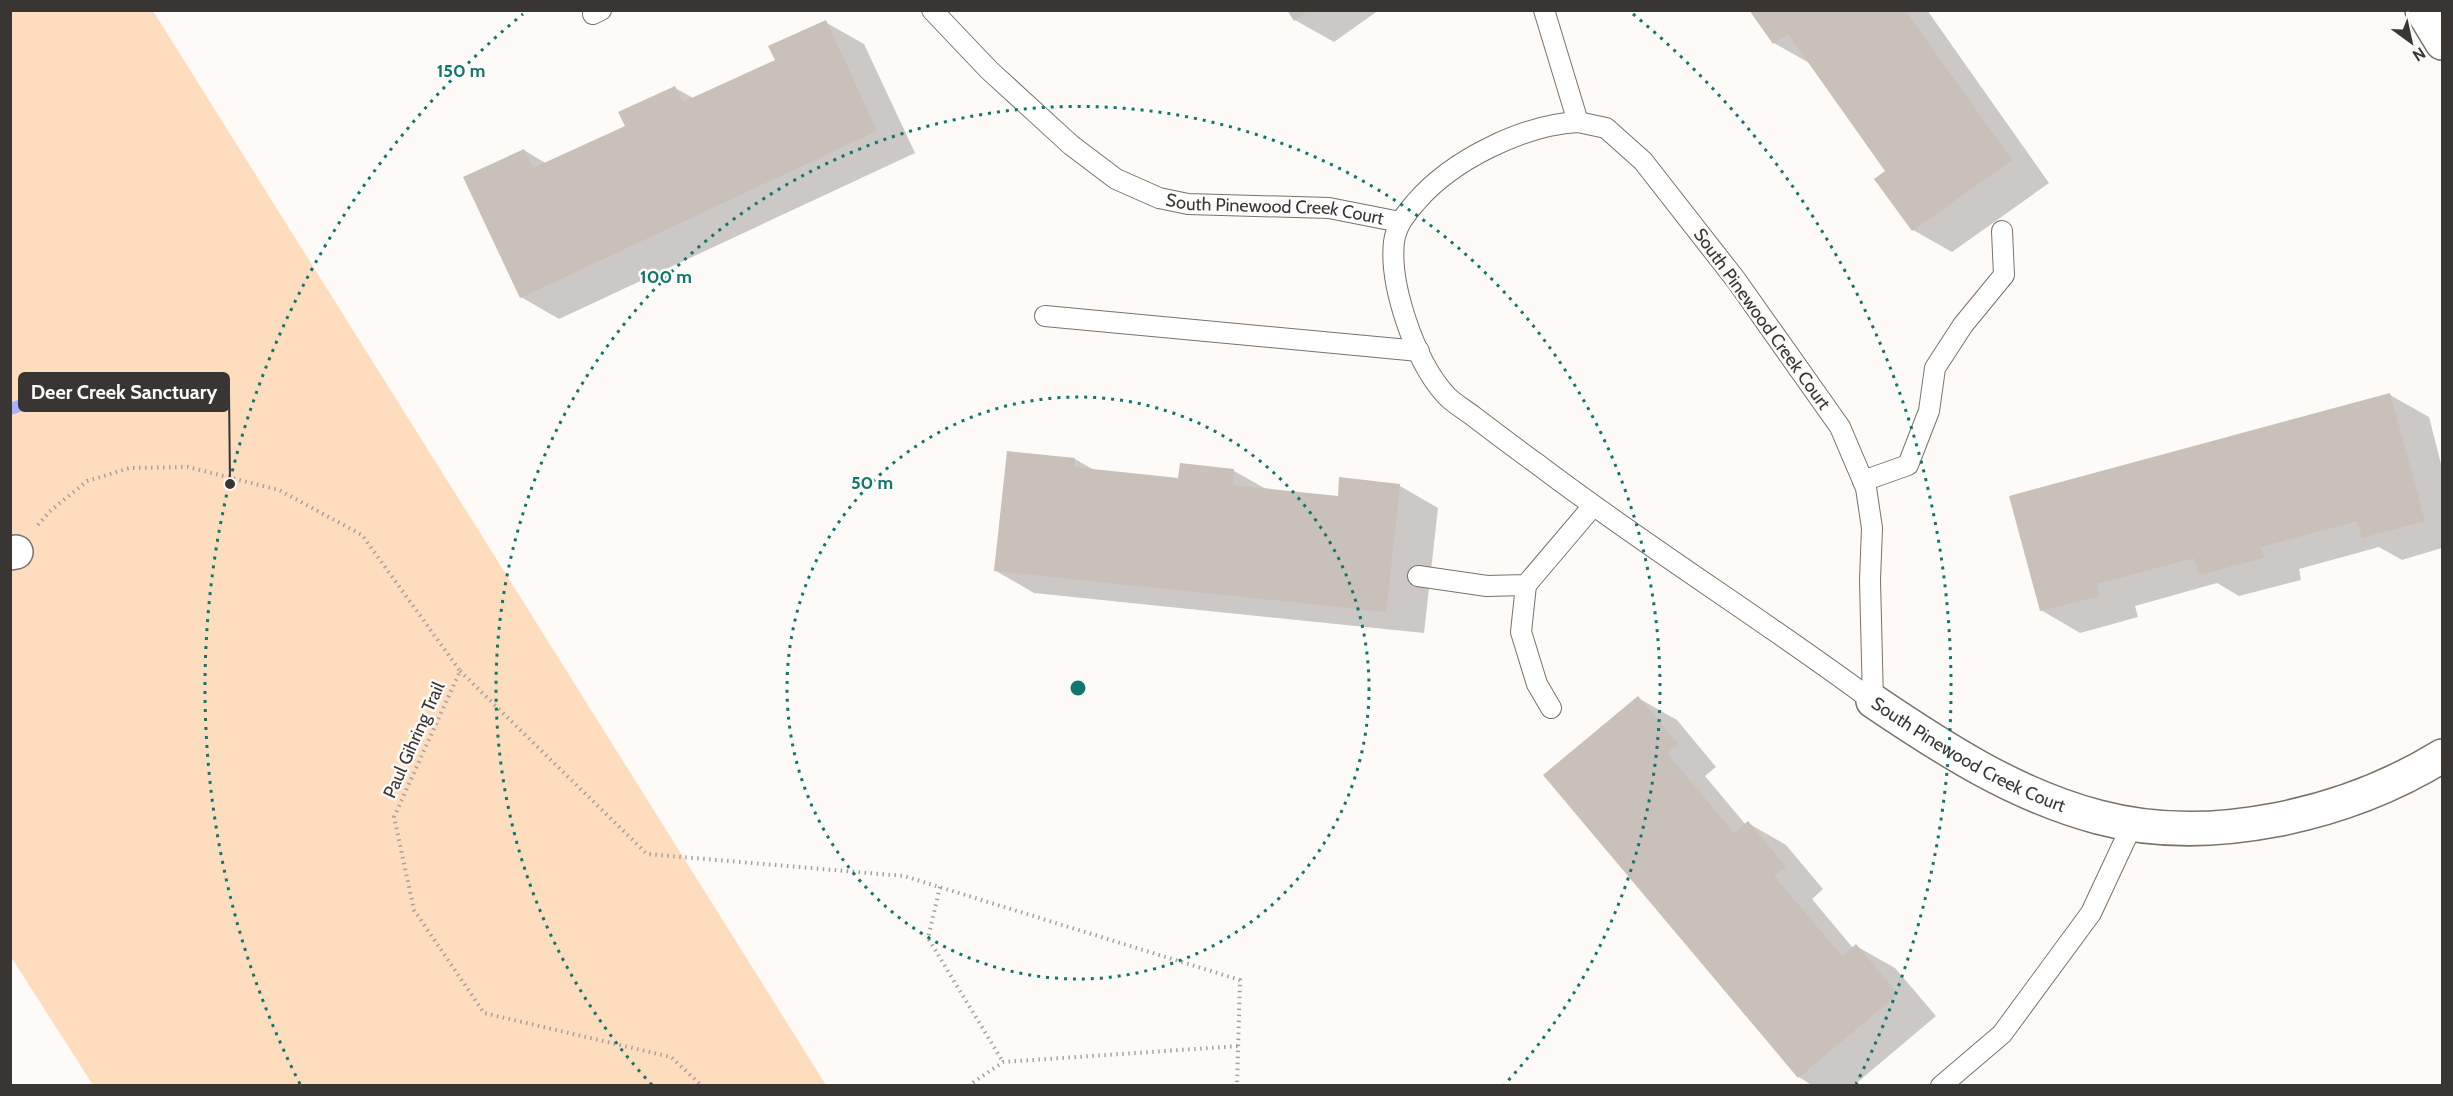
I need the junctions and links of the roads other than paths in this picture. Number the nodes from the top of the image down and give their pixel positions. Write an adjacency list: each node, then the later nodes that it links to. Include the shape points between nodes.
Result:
1 (932, 10): 6 (lane, South Pinewood Creek Court, via 989,70 1071,145 1116,179 1159,198 1188,204 1329,208)
2 (1544, 10): 5 (lane)
3 (2422, 10): 4 (street)
4 (2442, 43)
5 (1578, 122): 6 (lane, South Pinewood Creek Court, via 1520,134 1461,165 1428,189); 10 (lane, South Pinewood Creek Court, via 1606,128 1643,161 1736,280 1840,427)
6 (1400, 222): 9 (lane, via 1394,241 1394,268 1406,321)
7 (2002, 231): 10 (lane, via 2004,275 1935,368 1929,411 1908,465)
8 (1045, 316): 9 (lane)
9 (1419, 351): 11 (lane, via 1444,394)
10 (1863, 481): 14 (lane, South Pinewood Creek Court, via 1872,528)
11 (1593, 506): 13 (lane); 14 (lane, via 1806,650)
12 (1418, 576): 13 (lane, via 1487,586)
13 (1526, 585): 15 (lane, via 1521,632 1537,684)
14 (1873, 701): 17 (street, South Pinewood Creek Court, via 1959,759 2016,787 2098,818)
15 (1551, 708)
16 (2442, 756): 17 (street, South Pinewood Creek Court, via 2362,797 2305,815 2236,827)
17 (2133, 823): 18 (lane, via 2091,913 2002,1034)
18 (1941, 1086)

